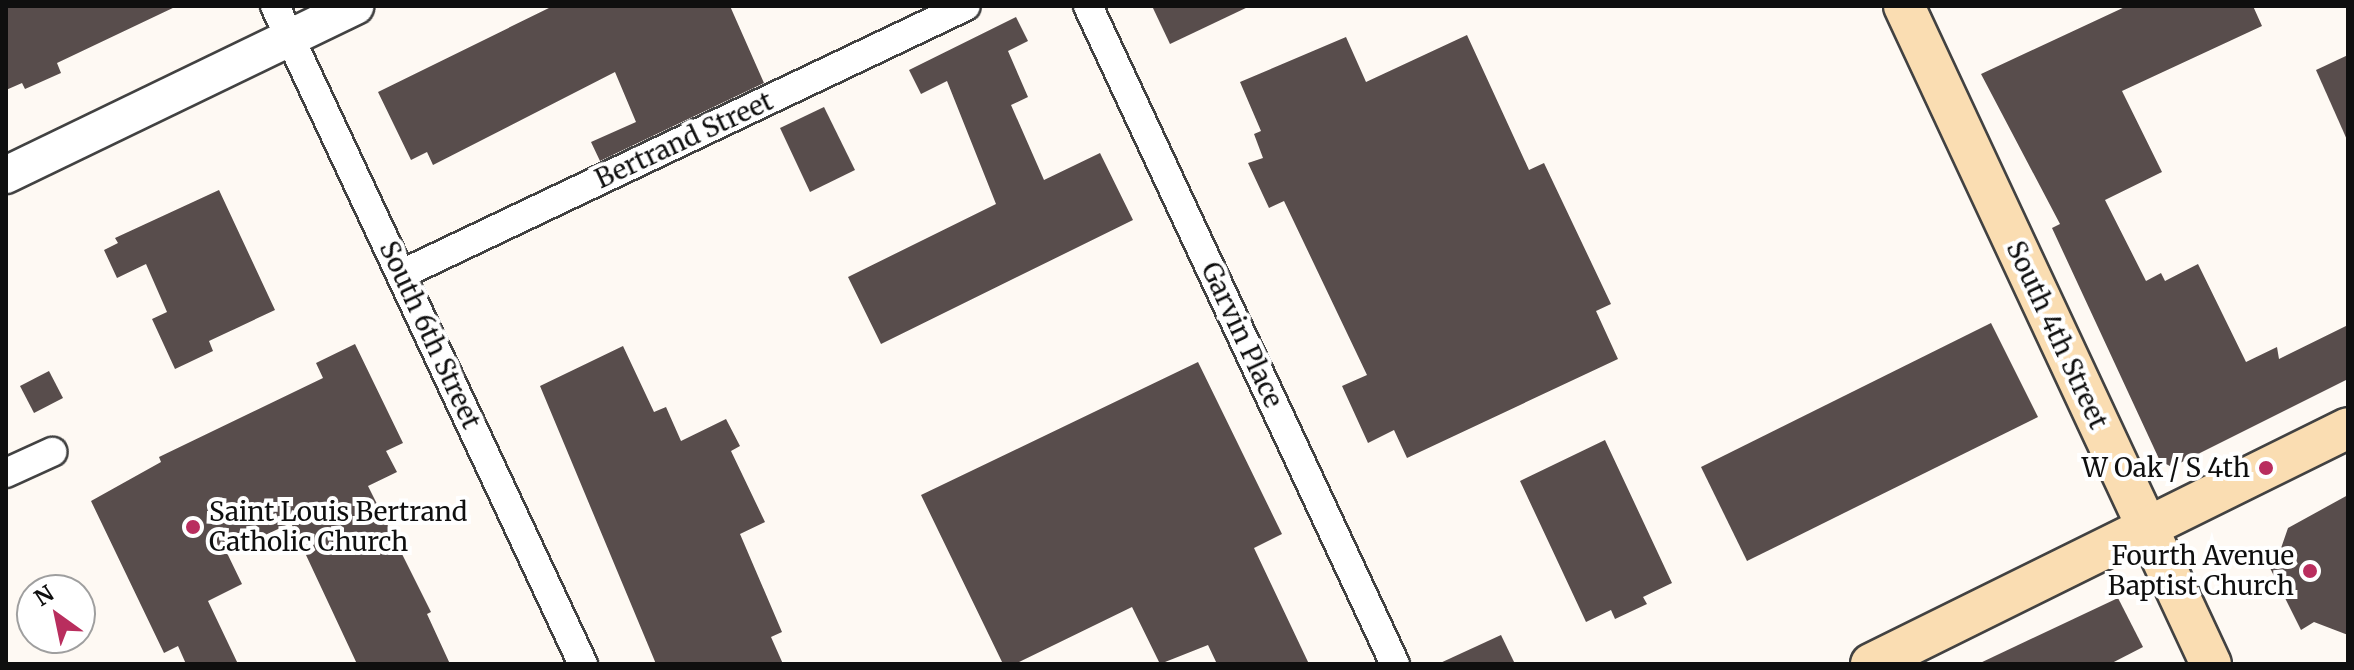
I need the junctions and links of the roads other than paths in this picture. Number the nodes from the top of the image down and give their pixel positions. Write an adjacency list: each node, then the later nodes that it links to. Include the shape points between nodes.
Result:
1 (355, 6): 5 (street)
2 (966, 6): 7 (street, Bertrand Street)
3 (1088, 6): 13 (street, Garvin Place)
4 (1904, 6): 11 (main road, South 4th Street)
5 (282, 22): 6 (street); 7 (street, South 6th Street)
6 (6, 175)
7 (402, 274): 12 (street, South 6th Street)
8 (2348, 428): 11 (main road)
9 (52, 452): 10 (street)
10 (6, 473)
11 (2147, 527): 14 (main road); 15 (main road, South 4th Street)
12 (583, 664)
13 (1395, 664)
14 (1871, 664)
15 (2211, 664)

